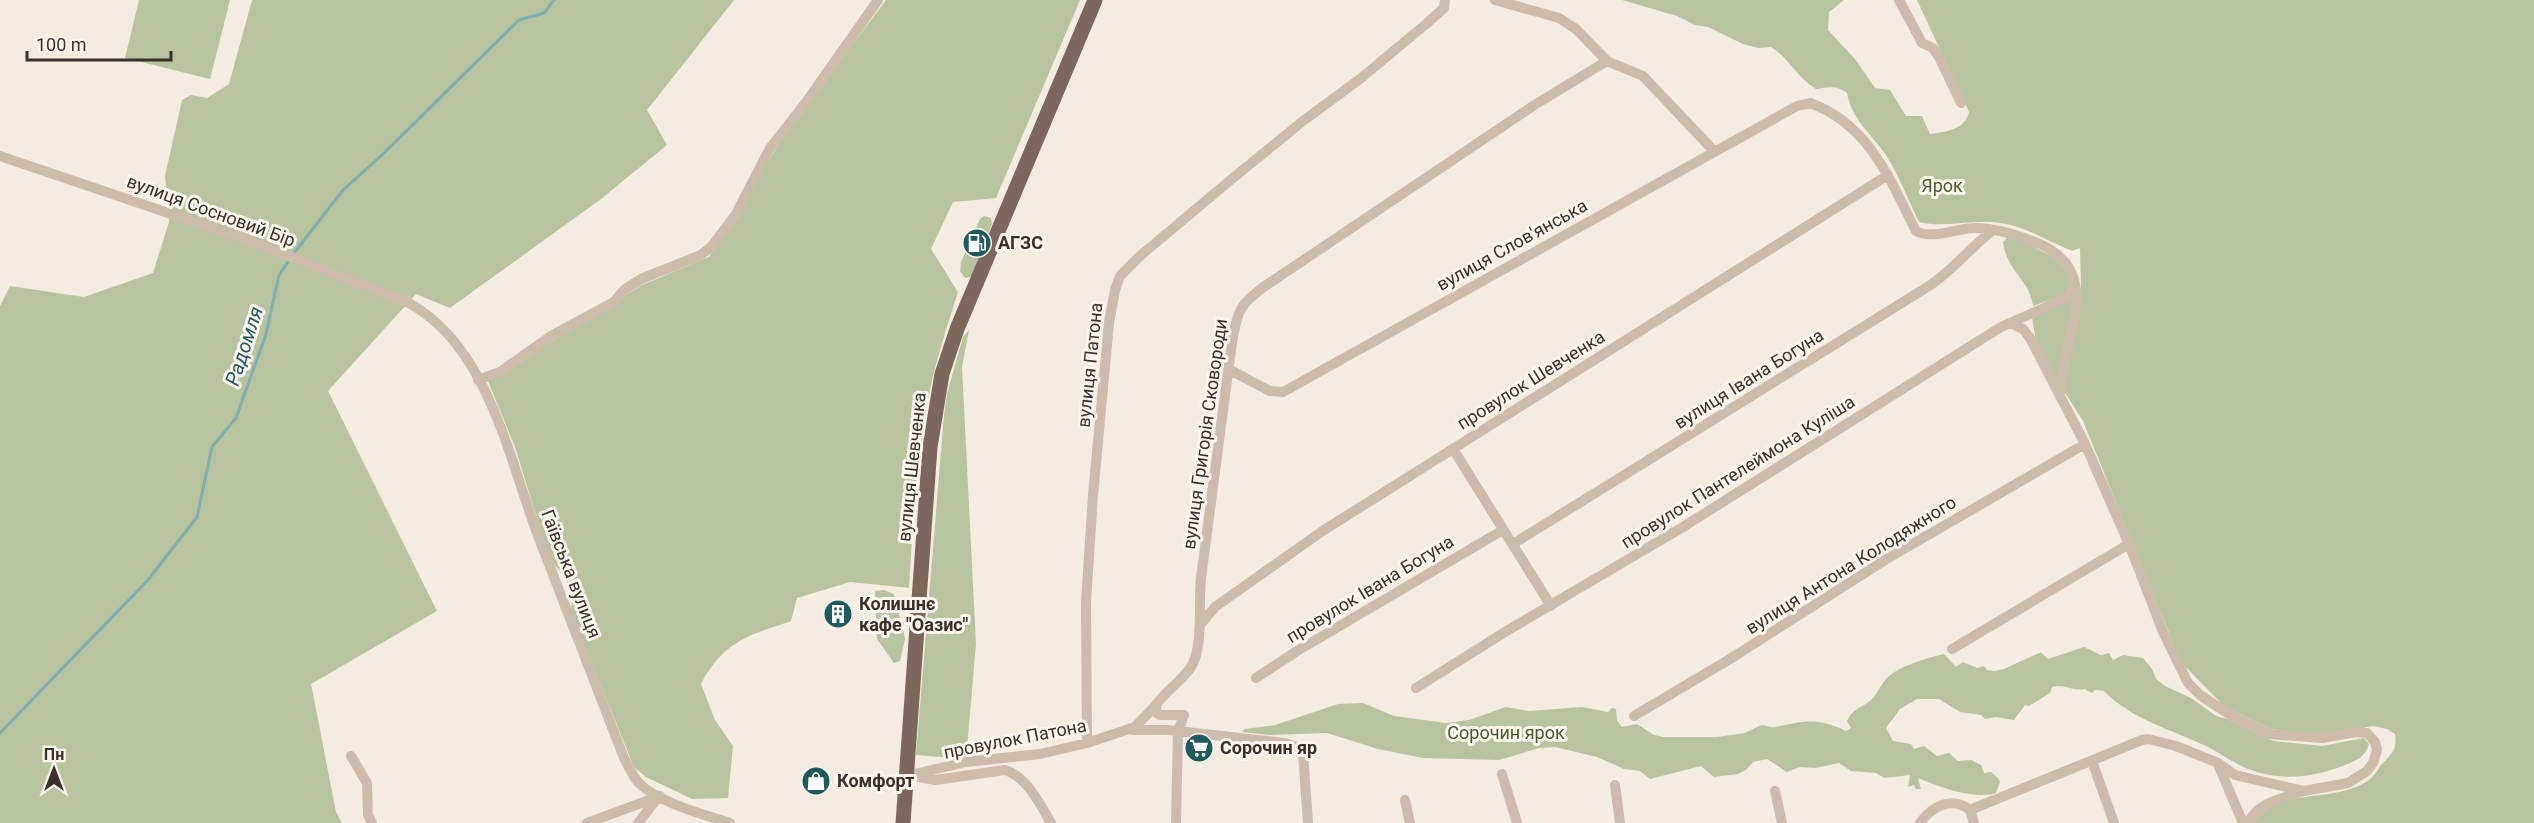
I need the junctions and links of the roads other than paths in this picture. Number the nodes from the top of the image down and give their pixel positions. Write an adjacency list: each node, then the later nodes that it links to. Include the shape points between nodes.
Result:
1 (878, 0): 16 (street, via 770,148 736,214 712,246 701,255 641,279 614,302 551,336 500,372)
2 (1095, 0): 37 (main road, вулиця Шевченка, via 957,328 942,374 930,447)
3 (1445, 0): 34 (street, вулиця Патона, via 1444,8 1426,24 1227,183 1120,276 1109,323 1093,495 1086,613)
4 (1495, 0): 6 (street, via 1559,18 1583,34)
5 (1899, 0): 7 (street, via 1922,43 1933,48 1940,59)
6 (1607, 61): 8 (street, via 1643,76); 15 (street, вулиця Григорія Сковороди, via 1536,104 1246,300 1235,325)
7 (1961, 103)
8 (1714, 151): 10 (street, вулиця Слов'янська, via 1797,106 1810,103 1853,129 1872,149); 15 (street, вулиця Слов'янська, via 1283,392 1270,391)
9 (0, 156): 13 (street, вулиця Сосновий Бір, via 297,259)
10 (1888, 175): 11 (street, via 1920,234 1974,228); 19 (street, провулок Шевченка)
11 (1993, 230): 12 (street, via 2035,242 2056,253 2069,266); 21 (street, вулиця Івана Богуна, via 1929,286)
12 (2075, 285): 14 (street, провулок Пантелеймона Куліша, via 2062,300); 17 (street, via 2077,307)
13 (410, 303): 16 (street, Гаївська вулиця, via 447,331)
14 (2010, 323): 17 (street, via 2030,338); 23 (street, провулок Пантелеймона Куліша)
15 (1230, 370): 24 (street, вулиця Григорія Сковороди, via 1201,578)
16 (478, 380): 43 (street, Гаївська вулиця, via 497,416 537,533 624,758 636,781)
17 (2060, 397): 18 (street)
18 (2085, 444): 22 (street); 30 (street, вулиця Антона Колодяжного, via 1886,560)
19 (1454, 448): 20 (street); 24 (street, провулок Шевченка, via 1324,530 1215,607)
20 (1503, 530): 21 (street); 26 (street, провулок Івана Богуна)
21 (1513, 544): 23 (street)
22 (2128, 544): 25 (street); 42 (street, via 2163,632 2188,682 2200,695 2269,734 2322,738 2356,732 2372,737 2377,750 2367,771 2331,788)
23 (1551, 606): 27 (street, провулок Пантелеймона Куліша)
24 (1200, 625): 28 (street, вулиця Григорія Сковороди, via 1191,667)
25 (1952, 649)
26 (1256, 678)
27 (1416, 688)
28 (1156, 705): 29 (street, via 1160,715); 31 (street, провулок Патона, via 1141,723)
29 (1184, 715): 32 (street); 33 (street, via 1198,728)
30 (1634, 716)
31 (1129, 730): 32 (street, провулок Патона); 34 (street, провулок Патона)
32 (1178, 732): 33 (street, провулок Патона); 52 (street)
33 (1228, 736): 53 (street, via 1298,748 1304,758)
34 (1087, 743): 37 (street, провулок Патона, via 1031,755)
35 (351, 756): 46 (street, via 367,783)
36 (2092, 761): 38 (street, via 2148,739); 45 (street); 60 (street)
37 (906, 763): 50 (main road, вулиця Шевченка); 51 (street, via 936,780 1005,770 1014,773 1026,784)
38 (2218, 763): 42 (street, via 2235,775); 61 (street)
39 (1502, 774): 55 (street)
40 (1615, 785): 56 (street)
41 (1774, 791): 57 (street)
42 (2304, 791): 62 (street, via 2266,804)
43 (660, 796): 47 (street); 48 (street); 49 (street, Гаївська вулиця)
44 (1405, 800): 54 (street)
45 (1970, 810): 58 (street, via 1948,803 1933,809); 59 (street)
46 (372, 823)
47 (587, 823)
48 (638, 823)
49 (730, 823)
50 (903, 823)
51 (1051, 823)
52 (1176, 823)
53 (1308, 823)
54 (1410, 823)
55 (1517, 823)
56 (1620, 823)
57 (1782, 823)
58 (1920, 823)
59 (1974, 823)
60 (2114, 823)
61 (2243, 823)
62 (2248, 823)

